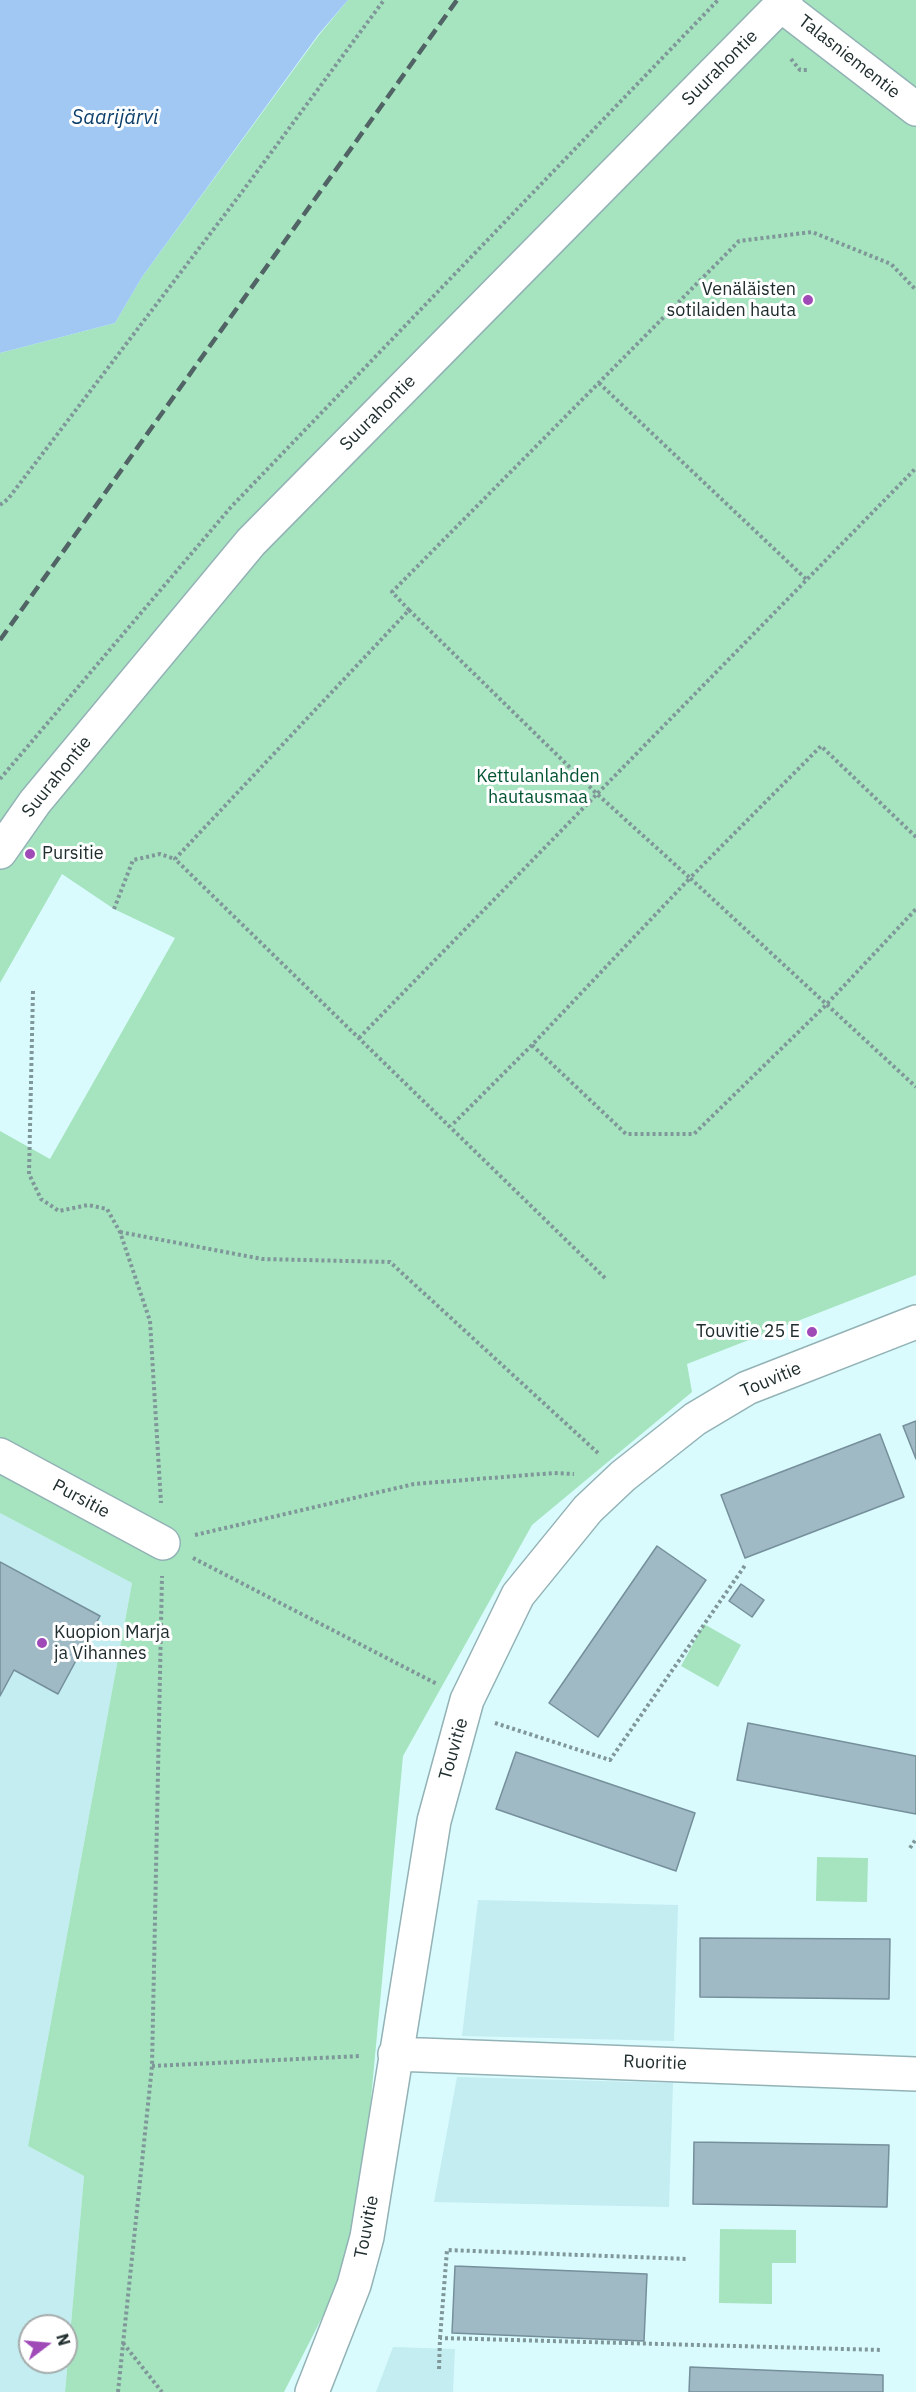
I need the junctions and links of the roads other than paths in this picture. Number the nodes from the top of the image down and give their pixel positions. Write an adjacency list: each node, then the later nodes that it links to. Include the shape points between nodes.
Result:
1 (784, 3): 2 (street, Talasniementie); 3 (street, Suurahontie, via 251,542 35,802)
2 (916, 109)
3 (0, 852)
4 (916, 1322): 7 (street, Touvitie, via 747,1388 695,1419 588,1509 518,1595 434,1821)
5 (0, 1455): 6 (street, Pursitie)
6 (163, 1543)
7 (395, 2054): 8 (street, Ruoritie); 9 (street, Touvitie, via 367,2237 354,2285)
8 (916, 2074)
9 (312, 2392)

